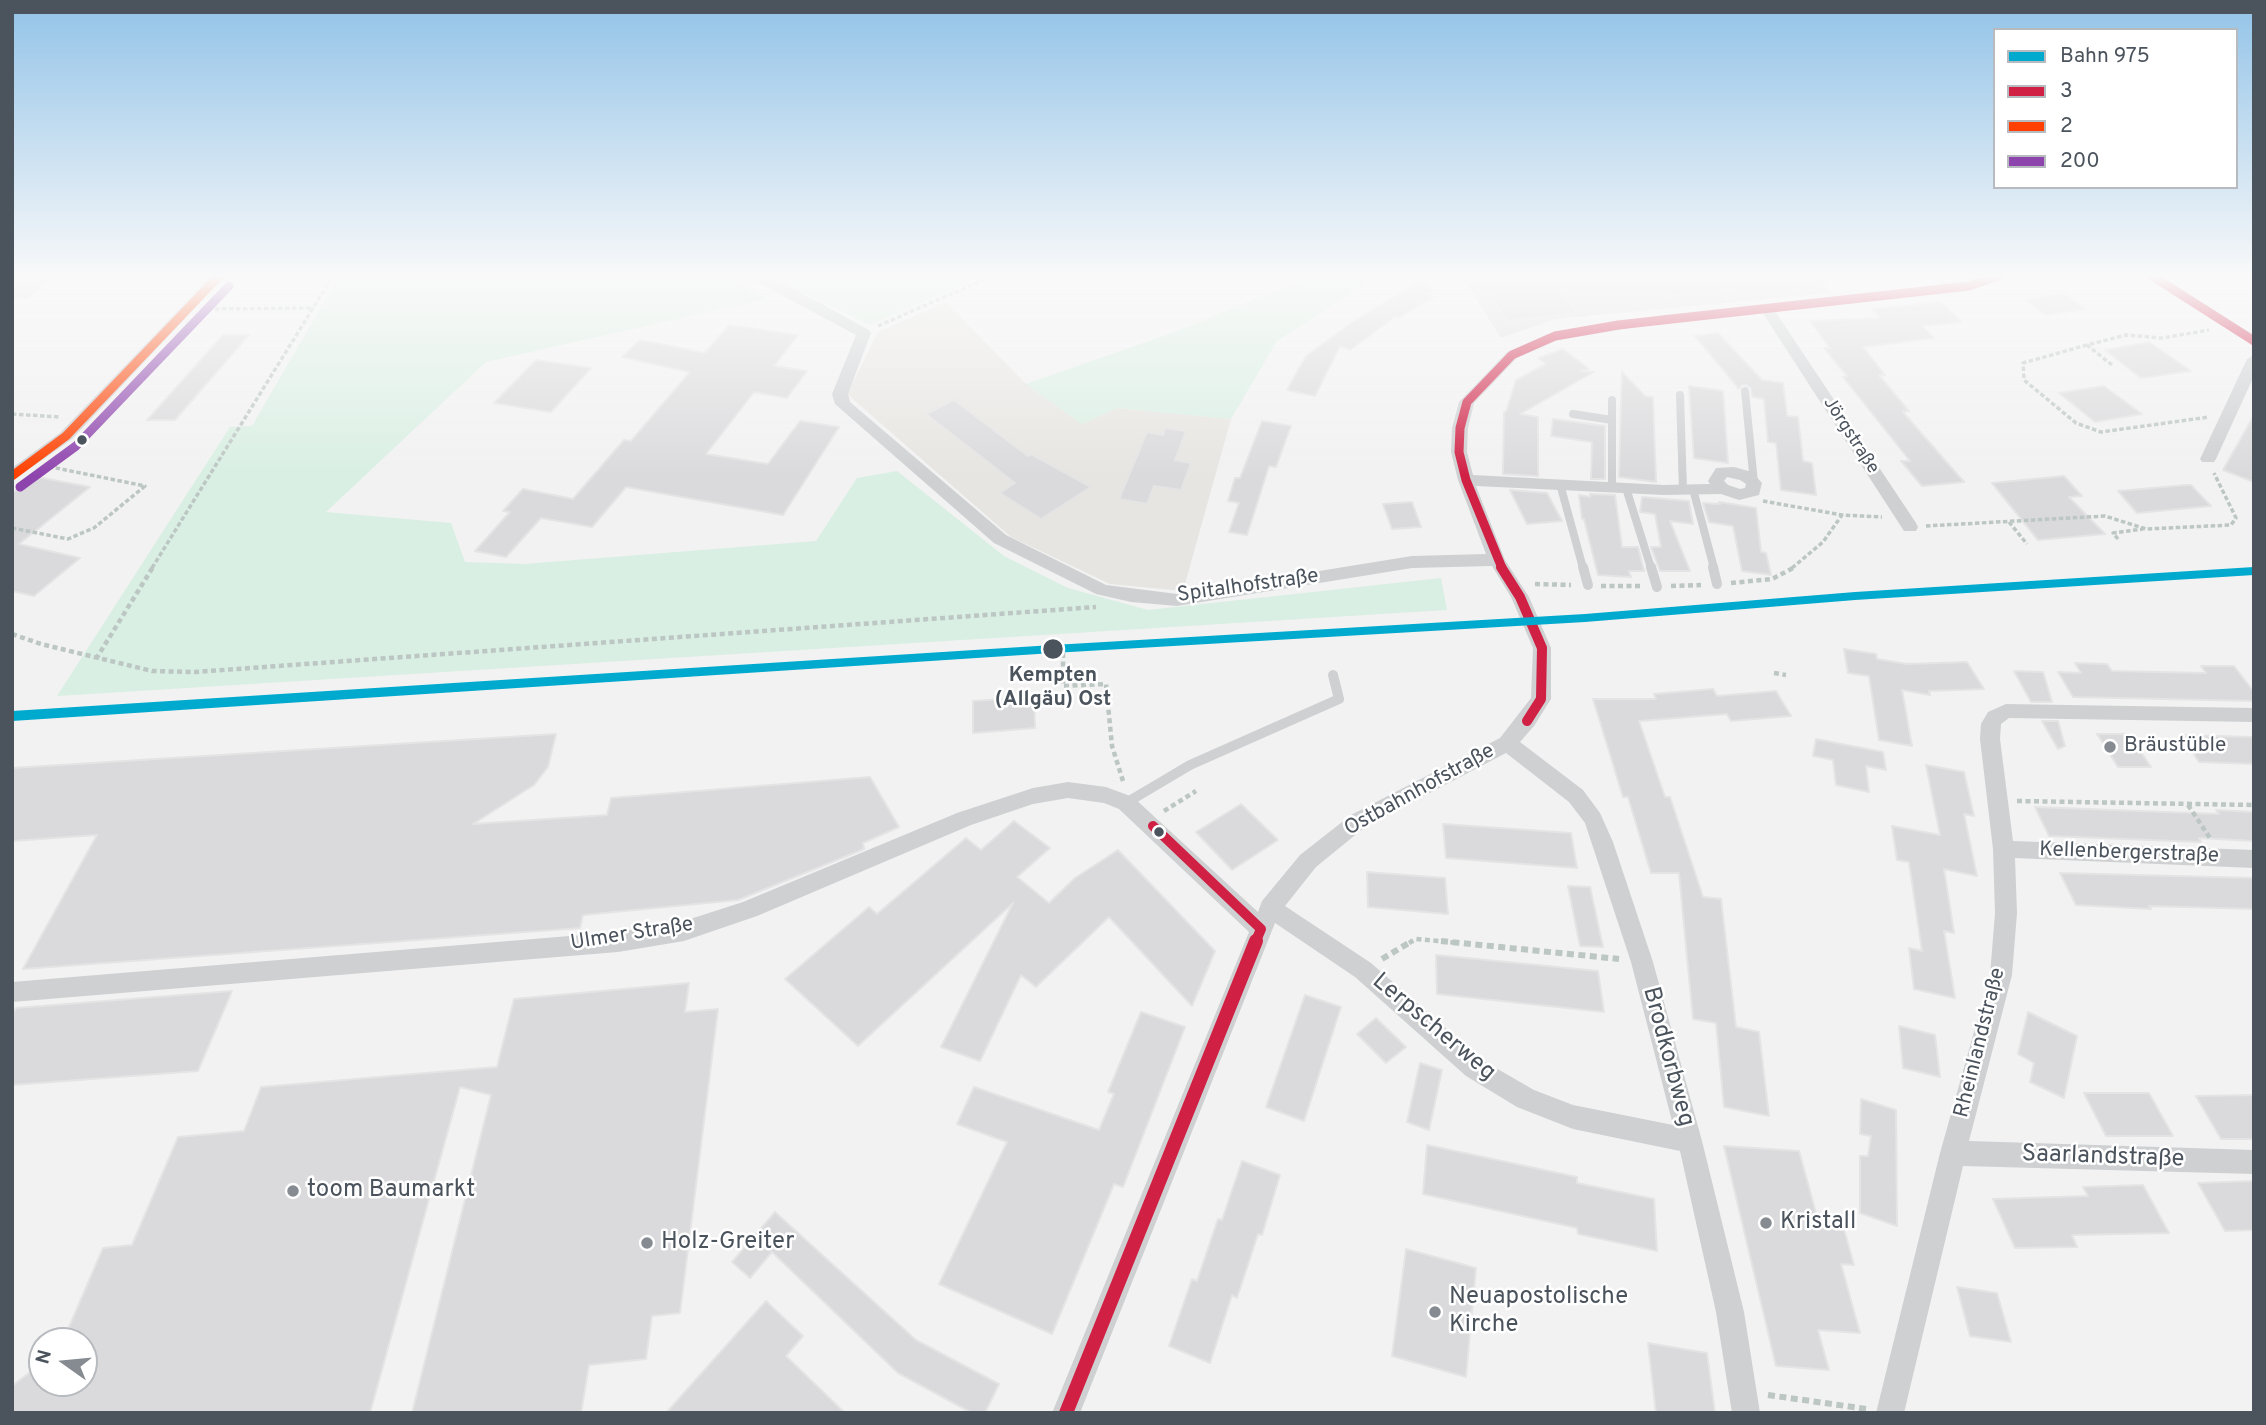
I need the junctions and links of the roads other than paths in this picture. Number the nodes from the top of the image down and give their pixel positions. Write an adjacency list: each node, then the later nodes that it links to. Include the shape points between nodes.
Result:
1 (155, 342): 12 (street, via 66,436)
2 (860, 342): 19 (street, Spitalhofstraße, via 840,394 843,404 1000,539 1102,590 1177,600 1412,562)
3 (1540, 342): 13 (street, Ostbahnhofstraße, via 1512,355 1467,402 1459,452)
4 (1789, 342): 18 (street, Jörgstraße)
5 (2254, 359): 11 (street)
6 (1745, 391): 16 (lane)
7 (1679, 395): 17 (lane)
8 (1612, 400): 10 (lane)
9 (1573, 414): 10 (lane)
10 (1612, 420): 15 (lane)
11 (2208, 459)
12 (12, 476)
13 (1466, 480): 14 (street); 19 (street, Ostbahnhofstraße)
14 (1560, 484): 15 (street); 21 (lane)
15 (1619, 488): 17 (street); 22 (lane)
16 (1752, 488): 17 (street, via 1746,476 1727,471 1716,478 1722,489)
17 (1688, 489): 20 (lane, via 1704,525)
18 (1906, 522)
19 (1497, 559): 25 (street, Ostbahnhofstraße, via 1542,648 1541,699)
20 (1717, 584)
21 (1588, 585)
22 (1657, 587)
23 (1333, 675): 26 (lane, via 1339,699 1190,765)
24 (2254, 715): 27 (street, Rheinlandstraße, via 2062,715 2006,710 1991,724 1990,739)
25 (1507, 743): 29 (street, Ostbahnhofstraße, via 1358,821 1308,860); 31 (street, Brodkorbweg, via 1576,796 1593,819 1642,962)
26 (1133, 799): 29 (street, Ulmer Straße); 30 (street, Ulmer Straße, via 1068,790 1033,796 964,819 749,909 684,930 618,942)
27 (2004, 849): 28 (street, Kellenbergerstraße); 32 (street, Rheinlandstraße, via 2006,913 2001,975)
28 (2254, 859)
29 (1265, 918): 31 (street, Lerpscherweg, via 1363,970 1474,1069 1526,1099 1573,1117); 36 (street, Ostbahnhofstraße)
30 (12, 992)
31 (1690, 1141): 34 (street, Brodkorbweg, via 1730,1312)
32 (1953, 1153): 33 (street, Saarlandstraße); 35 (street, Rheinlandstraße)
33 (2254, 1162)
34 (1744, 1402)
35 (1890, 1412)
36 (1066, 1413)

